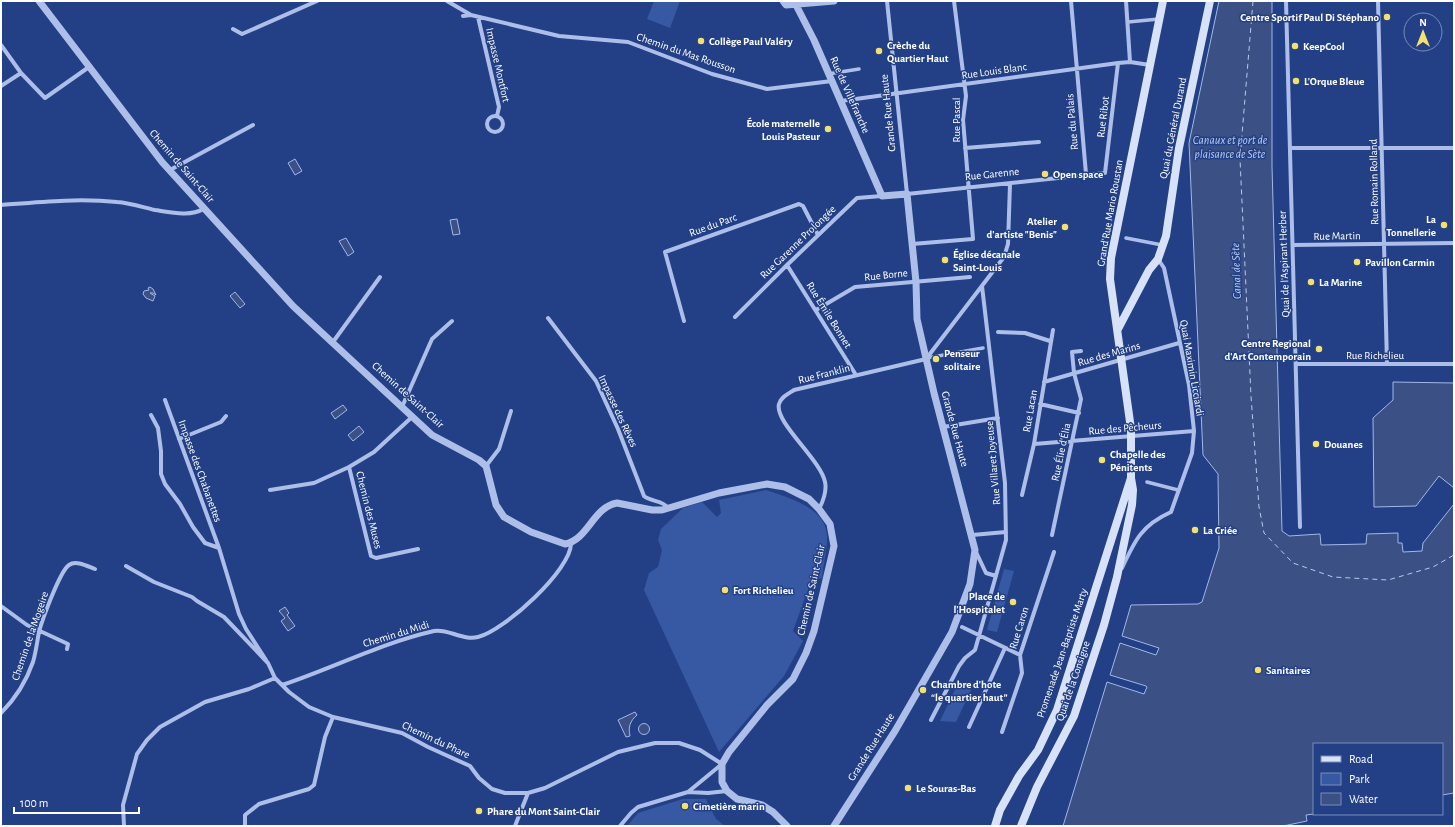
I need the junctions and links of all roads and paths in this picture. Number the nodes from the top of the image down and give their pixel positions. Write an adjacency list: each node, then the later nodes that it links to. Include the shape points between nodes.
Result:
1 (39, 1): 25 (street, Chemin de Saint-Clair)
2 (317, 1): 20 (street, via 242,34)
3 (447, 1): 15 (street)
4 (834, 1): 14 (street)
5 (887, 1): 33 (street, Grande Rue Haute)
6 (954, 1): 31 (street, Rue Pascal)
7 (1070, 1): 26 (street, Rue du Palais)
8 (1126, 1): 19 (street)
9 (1163, 1): 18 (main road, Grand'Rue Mario Roustan)
10 (1210, 1): 56 (main road, Quai du Général Durand, via 1179,148)
11 (1286, 1): 39 (street, Quai de l'Aspirant Herber)
12 (1378, 1): 41 (street, Rue Romain Rolland)
13 (785, 3): 14 (street)
14 (796, 5): 29 (street, Rue de Villefranche)
15 (471, 15): 16 (street, Chemin du Mas Rousson); 17 (street, Chemin du Mas Rousson)
16 (463, 16)
17 (478, 17): 30 (street, Chemin du Mas Rousson, via 560,36 628,42 712,74 767,89); 35 (street, Impasse Montfort, via 499,107)
18 (1160, 19): 19 (street); 24 (main road, Grand'Rue Mario Roustan)
19 (1128, 22): 22 (street)
20 (233, 29)
21 (1, 44): 28 (street)
22 (1130, 62): 23 (street, Rue Louis Blanc); 24 (street, Rue Louis Blanc)
23 (1118, 63): 26 (street, Rue Louis Blanc); 43 (street, Rue Ribot)
24 (1150, 65): 65 (main road, Grand'Rue Mario Roustan, via 1111,258 1110,279)
25 (88, 67): 28 (street, via 45,98); 42 (street, Chemin de Saint-Clair)
26 (1077, 68): 31 (street, Rue Louis Blanc); 44 (street, Rue du Palais)
27 (860, 69): 29 (street)
28 (21, 73): 32 (street)
29 (828, 74): 30 (street, Rue de Villefranche)
30 (832, 81): 34 (street, Rue de Villefranche)
31 (965, 85): 33 (street, Rue Louis Blanc); 38 (street, Rue Pascal)
32 (1, 86)
33 (897, 94): 34 (street, Rue Louis Blanc); 47 (street, Grande Rue Haute)
34 (841, 101): 48 (street, Rue de Villefranche)
35 (496, 116): 35 (street, Impasse Montfort, via 490,117 486,123 488,129 496,133 502,130 503,123 501,118)
36 (253, 125): 42 (street)
37 (1039, 142): 38 (street)
38 (965, 148): 46 (street, Rue Pascal)
39 (1290, 148): 41 (street); 57 (street, Quai de l'Aspirant Herber)
40 (1454, 148): 41 (street)
41 (1382, 149): 55 (street, Rue Romain Rolland)
42 (169, 171): 50 (street, Chemin de Saint-Clair)
43 (1105, 172): 44 (street, Rue Garenne)
44 (1086, 174): 45 (street, Rue Garenne)
45 (1010, 184): 46 (street, Rue Garenne); 63 (street, via 1007,248 1002,261)
46 (968, 187): 47 (street, Rue Garenne); 54 (street, Rue Pascal, via 973,239)
47 (907, 194): 48 (street, Rue Garenne); 54 (street, Grande Rue Haute)
48 (882, 196): 51 (street, Rue Garenne Prolongée, via 858,198)
49 (1, 205): 50 (street, via 56,200 93,200 174,212 195,212)
50 (203, 209): 75 (street, Chemin de Saint-Clair, via 293,306)
51 (818, 235): 59 (street, Rue Garenne Prolongée); 70 (street, Rue du Parc, via 803,206 799,204 665,252)
52 (1126, 238): 56 (street)
53 (1454, 243): 55 (street, Rue Martin)
54 (912, 244): 62 (street, Grande Rue Haute)
55 (1384, 244): 57 (street, Rue Martin); 82 (street, Rue Romain Rolland)
56 (1163, 246): 58 (main road, Quai du Général Durand)
57 (1293, 246): 81 (street, Quai de l'Aspirant Herber)
58 (1160, 262): 66 (main road, Quai du Général Durand, via 1149,270); 76 (street, Quai Maximin Licciardi, via 1164,268)
59 (787, 264): 64 (street, Rue Émile Bonnet); 67 (street, Rue Garenne Prolongée)
60 (380, 276): 75 (street)
61 (970, 276): 62 (street, Rue Borne)
62 (916, 281): 64 (street, Rue Borne, via 855,287); 79 (street, Grande Rue Haute, via 917,319)
63 (982, 286): 79 (street); 95 (street, Rue Villaret Joyeuse)
64 (816, 310): 85 (street, Rue Émile Bonnet)
65 (1115, 314): 66 (main road); 71 (main road, Grand'Rue Mario Roustan)
66 (1125, 314): 71 (main road, Quai du Général Durand)
67 (735, 317)
68 (548, 318): 109 (street, Impasse des Rêves, via 596,381 644,496 651,501 663,503)
69 (452, 321): 89 (street, via 432,339)
70 (684, 321)
71 (1118, 329): 80 (main road, Grand'Rue Mario Roustan)
72 (1053, 330): 74 (street, Rue Lacan)
73 (998, 332): 74 (street, via 1024,333)
74 (1050, 341): 86 (street, Rue Lacan)
75 (333, 342): 89 (street, Chemin de Saint-Clair)
76 (1179, 343): 80 (street, Rue des Marins); 97 (street, Quai Maximin Licciardi)
77 (983, 348): 79 (street)
78 (1081, 351): 84 (street, Rue Élie d'Élia, via 1072,352)
79 (926, 359): 85 (street, Rue Franklin); 96 (street, Grande Rue Haute)
80 (1121, 360): 84 (street, Rue des Marins); 98 (main road, Grand'Rue Mario Roustan)
81 (1296, 364): 82 (street, Rue Richelieu); 111 (street, Quai de l'Aspirant Herber)
82 (1388, 364): 83 (street, Rue Richelieu)
83 (1454, 364)
84 (1074, 373): 86 (street, Rue des Marins); 91 (street, Rue Élie d'Élia, via 1081,399)
85 (856, 375): 110 (street, Rue Franklin, via 794,390 779,404 778,412 781,418 811,457 825,482)
86 (1044, 382): 88 (street, Rue Lacan)
87 (165, 400): 99 (street, Impasse des Chabanettes)
88 (1040, 404): 91 (street); 101 (street, Rue Lacan)
89 (402, 406): 94 (street, Chemin de Saint-Clair)
90 (510, 411): 102 (street, via 499,449)
91 (1078, 413): 100 (street, Rue Élie d'Élia)
92 (151, 415): 116 (street, via 158,428 164,484 205,543)
93 (226, 416): 99 (street, via 221,422)
94 (412, 417): 102 (street, Chemin de Saint-Clair, via 432,436); 103 (street, via 374,452)
95 (998, 418): 96 (street); 112 (street, Rue Villaret Joyeuse, via 1005,483)
96 (943, 427): 113 (street, Grande Rue Haute)
97 (1194, 431): 98 (street, Rue des Pêcheurs); 106 (street, Quai Maximin Licciardi, via 1192,453)
98 (1132, 436): 100 (street, Rue des Pêcheurs); 108 (main road, Grand'Rue Mario Roustan)
99 (179, 439): 116 (street, Impasse des Chabanettes)
100 (1073, 441): 101 (street, Rue des Pêcheurs); 114 (street, Rue Élie d'Élia)
101 (1034, 444): 107 (street, Rue Lacan)
102 (486, 466): 115 (street, via 496,504 504,517 548,539 565,544)
103 (349, 467): 105 (street, via 314,483); 117 (street, Chemin des Muses, via 371,556 376,558)
104 (1147, 482): 106 (street)
105 (270, 490)
106 (1178, 490): 123 (street, Quai Maximin Licciardi, via 1171,512 1156,519 1137,537)
107 (1022, 495)
108 (1128, 499): 123 (main road, Quai de la Consigne); 149 (main road, Promenade Jean-Baptiste Marty, via 1057,710 1038,750 1019,776 1000,810)
109 (668, 508): 110 (street, Chemin de Saint-Clair, via 719,493 767,484 793,491); 115 (street, Chemin de Saint-Clair, via 652,510 611,504 603,509)
110 (820, 509): 139 (street, Chemin de Saint-Clair, via 830,524 834,546 814,631 806,653 793,680 767,705)
111 (1300, 527)
112 (1006, 532): 113 (street); 122 (street, Rue Villaret Joyeuse)
113 (972, 535): 118 (street, Grande Rue Haute)
114 (1052, 535)
115 (571, 543): 133 (street, Chemin du Midi, via 570,551 554,575 527,606 501,627 478,637 463,638 436,631 360,655)
116 (219, 548): 131 (street, Impasse des Chabanettes, via 239,614)
117 (418, 549)
118 (975, 550): 122 (street, via 986,573); 148 (street, Grande Rue Haute, via 970,584 949,638 895,731)
119 (1054, 552): 130 (street, Rue Caron)
120 (126, 566): 131 (street, via 154,582 192,596 224,617)
121 (95, 569): 126 (street, Chemin de la Mogeire, via 75,563 65,568)
122 (996, 576): 127 (street, Rue Villaret Joyeuse)
123 (1118, 578): 150 (main road, Quai de la Consigne, via 1074,716 1037,786)
124 (1, 606): 126 (street, via 27,625)
125 (962, 627): 127 (street)
126 (40, 630): 129 (street, via 68,644); 134 (street, Chemin de la Mogeire, via 33,661 23,685 14,700)
127 (980, 636): 128 (street); 136 (street, Rue Villaret Joyeuse, via 975,650 964,658)
128 (1005, 648): 130 (street); 137 (street)
129 (67, 649)
130 (1020, 655): 138 (street, Rue Caron, via 1022,673)
131 (268, 664): 132 (street)
132 (275, 678): 133 (street, Chemin du Phare); 143 (street, via 205,702 160,727 137,754 123,805)
133 (282, 685): 135 (street, Chemin du Phare, via 309,707)
134 (1, 713)
135 (333, 718): 142 (street, Chemin du Phare, via 402,733 470,766 492,789 505,794); 144 (street, via 325,737 314,785 309,789 259,804 245,815)
136 (931, 720)
137 (969, 726)
138 (1002, 732)
139 (722, 764): 140 (street, via 722,782); 141 (street); 142 (street, Chemin du Phare, via 700,750 678,743 655,743 618,752 566,779)
140 (727, 791): 141 (street); 147 (street, via 737,799 762,805)
141 (688, 792): 146 (street, via 638,807)
142 (528, 793): 145 (street)
143 (124, 826)
144 (245, 826)
145 (515, 826)
146 (620, 826)
147 (787, 826)
148 (834, 826)
149 (996, 826)
150 (1021, 826)

